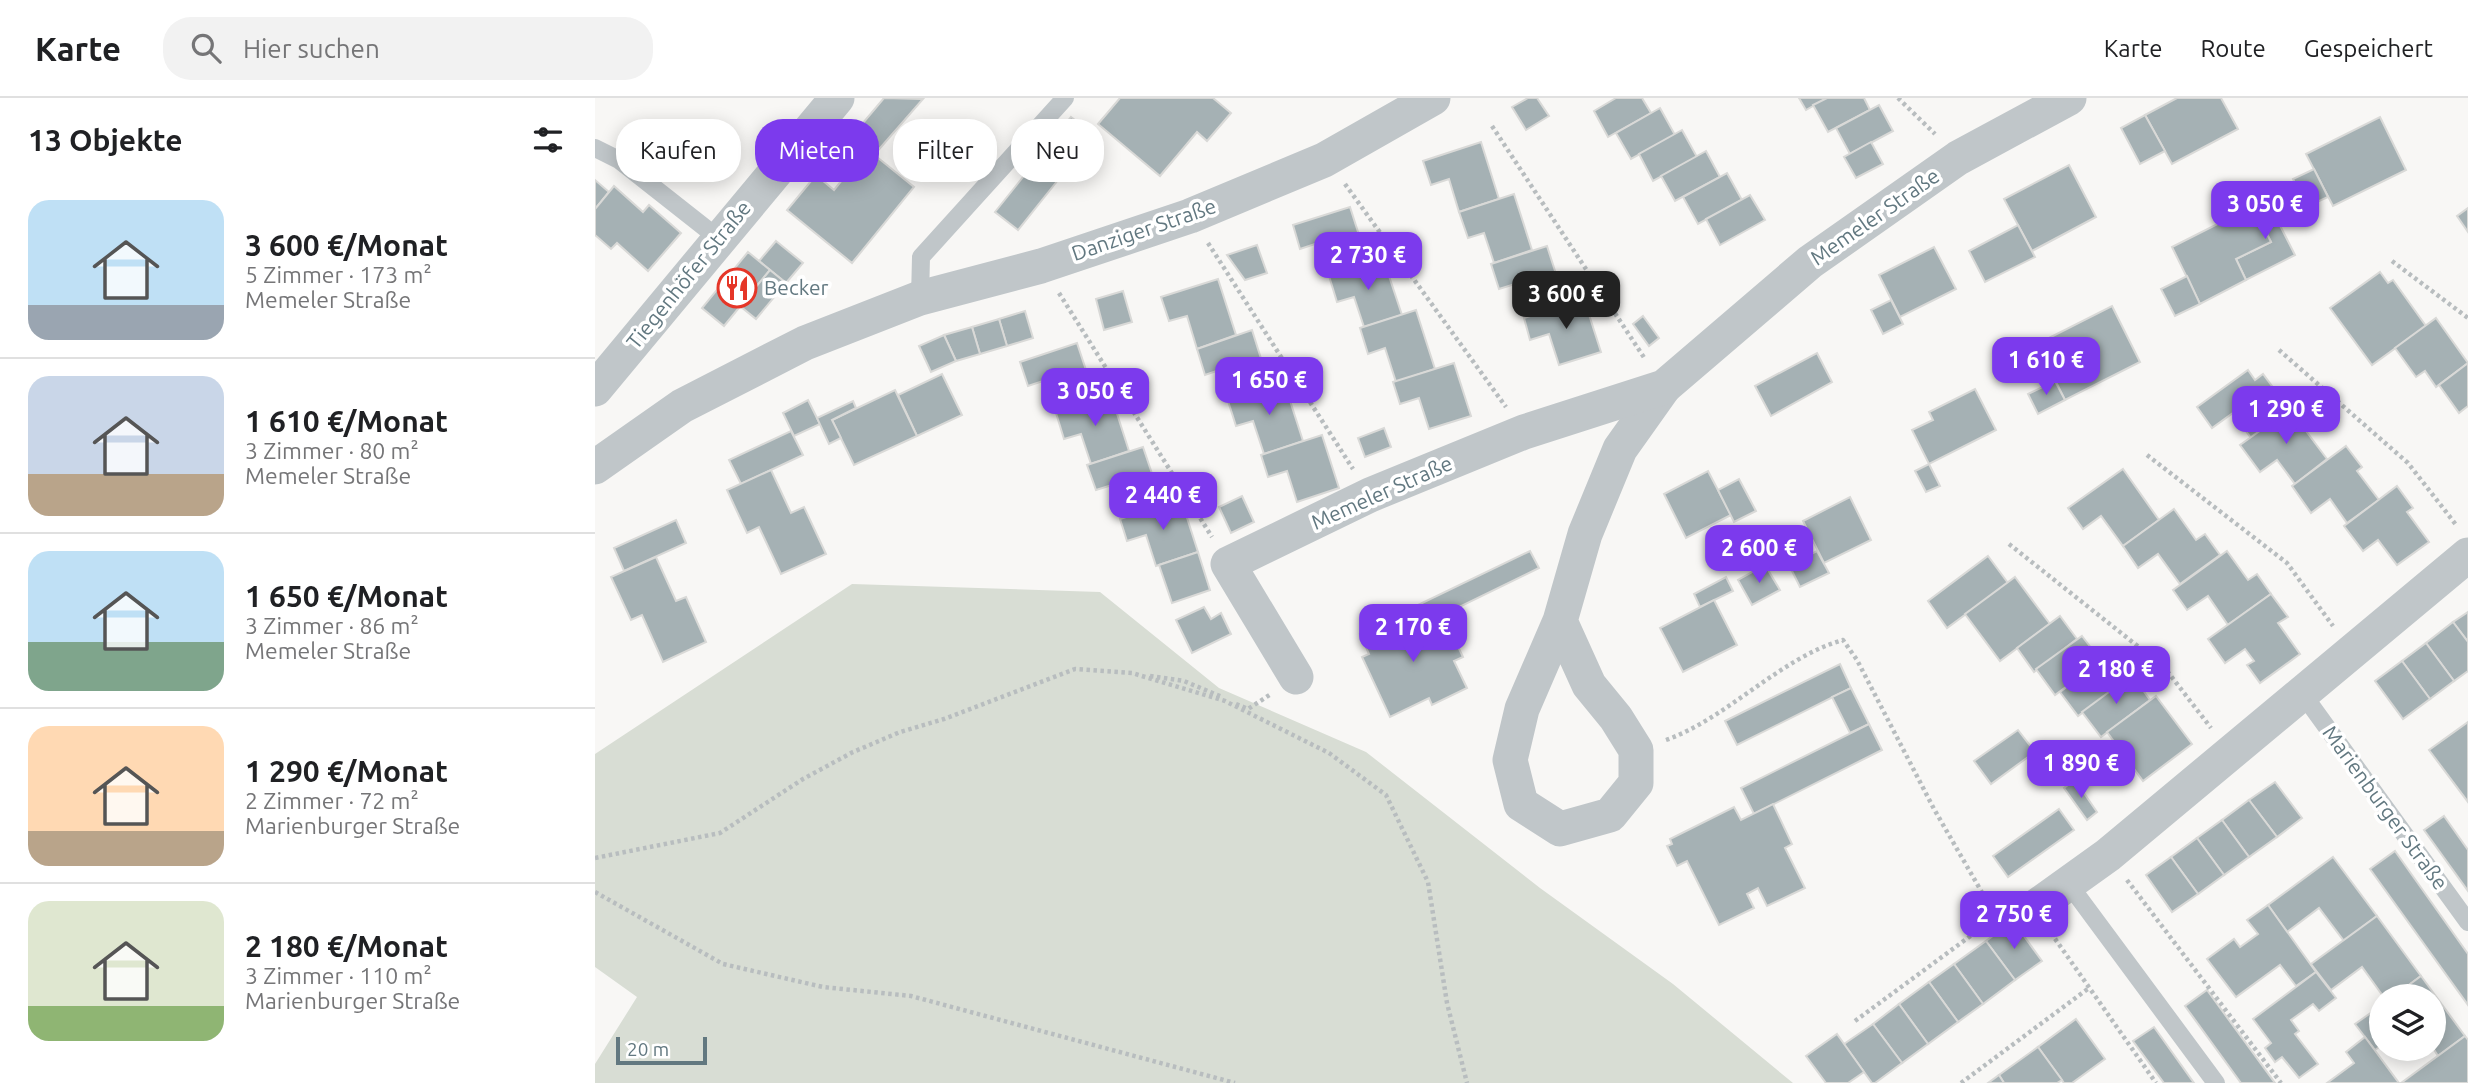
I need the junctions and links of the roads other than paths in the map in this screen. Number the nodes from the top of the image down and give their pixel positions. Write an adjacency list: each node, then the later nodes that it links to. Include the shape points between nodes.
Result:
1 (837, 98): 6 (street, Tiegenhöfer Straße)
2 (1065, 98): 7 (lane, via 921,257)
3 (1433, 98): 7 (street, Danziger Straße, via 1324,160 1190,216 1041,266)
4 (2069, 98): 8 (street, Memeler Straße, via 1958,158 1810,262)
5 (595, 148): 6 (lane, via 619,160)
6 (718, 238): 9 (street, Tiegenhöfer Straße)
7 (921, 298): 10 (street, Danziger Straße, via 805,343 682,406)
8 (1664, 387): 12 (street, Memeler Straße, via 1620,449 1585,534); 13 (street, Memeler Straße, via 1524,432 1370,495 1229,564)
9 (595, 389)
10 (595, 467)
11 (2464, 543): 14 (street)
12 (1560, 621): 12 (street, Memeler Straße, via 1522,709 1510,760 1521,804 1560,829 1610,815 1636,783 1636,750 1589,685)
13 (1296, 677)
14 (2302, 693): 15 (street); 17 (lane, Marienburger Straße)
15 (2068, 883): 16 (street); 18 (lane)
16 (2034, 908)
17 (2468, 922)
18 (2216, 1083)

